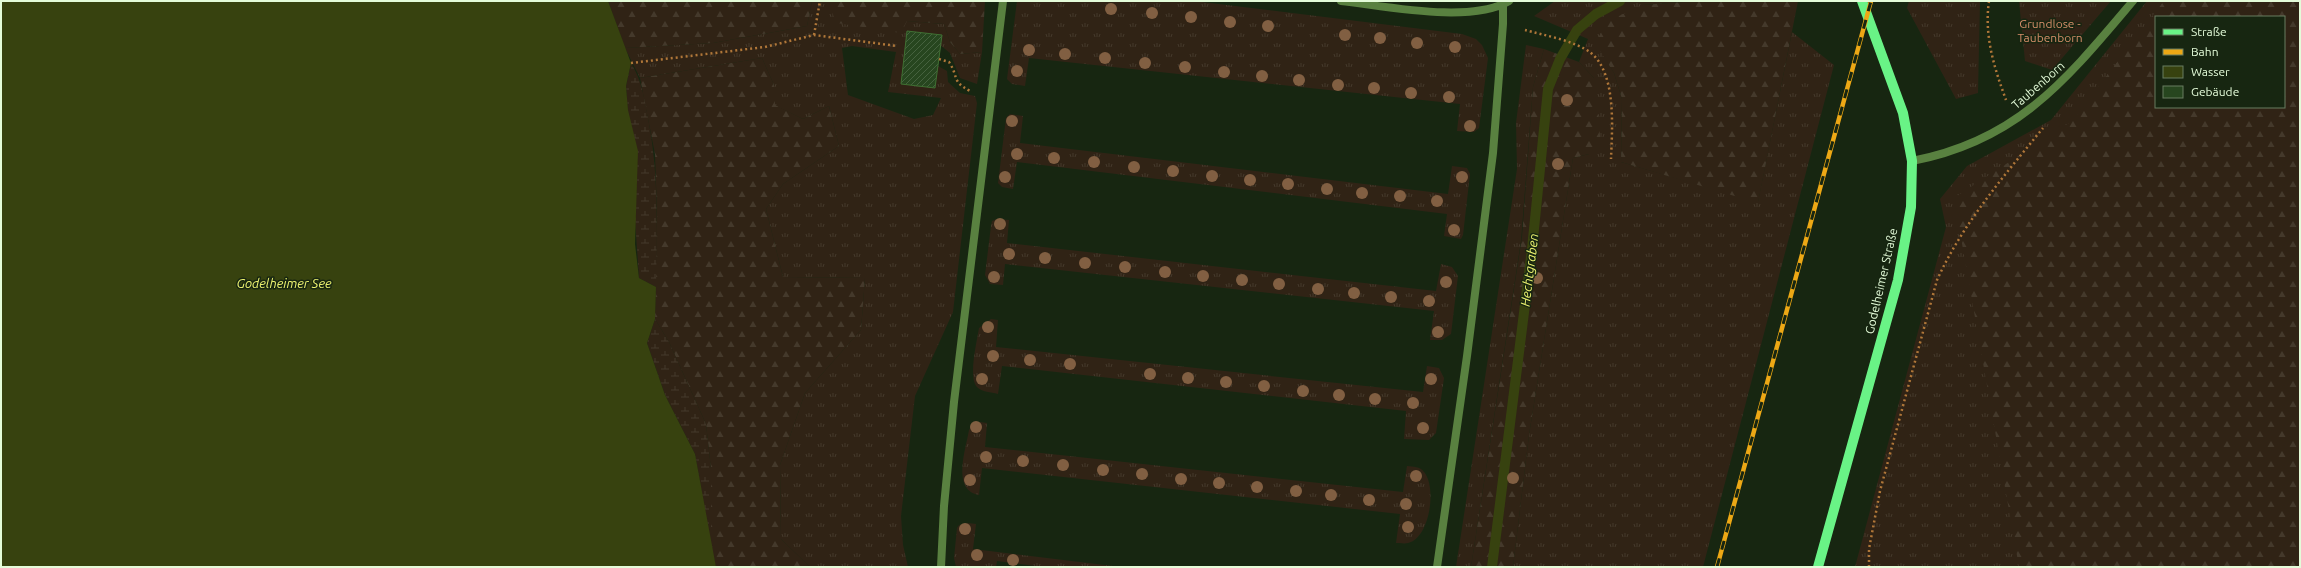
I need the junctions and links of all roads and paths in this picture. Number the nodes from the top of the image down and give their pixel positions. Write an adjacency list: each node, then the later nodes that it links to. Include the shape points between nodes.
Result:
1 (820, 1): 9 (path)
2 (1003, 1): 13 (lane)
3 (1341, 1): 7 (lane, via 1470,13)
4 (1862, 1): 17 (main road, Godelheimer Straße, via 1903,113)
5 (1989, 1): 15 (path, via 1986,19 1991,58)
6 (2133, 1): 14 (lane, Taubenborn, via 2077,67)
7 (1506, 3): 8 (lane)
8 (1503, 24): 16 (path, via 1558,39 1591,53 1607,79 1612,105); 19 (lane, via 1491,169)
9 (814, 35): 10 (path); 12 (path, via 765,46)
10 (897, 46)
11 (939, 59): 13 (path, via 949,62 955,80 961,86)
12 (631, 63)
13 (992, 98): 18 (lane, via 954,402)
14 (2043, 100): 15 (lane, Taubenborn); 21 (path, via 2054,115 1993,190 1950,252 1938,280 1880,490 1869,549)
15 (2016, 120): 17 (lane, Taubenborn, via 1965,148)
16 (1611, 159)
17 (1912, 161): 20 (main road, Godelheimer Straße, via 1911,207 1898,280)
18 (941, 567)
19 (1437, 567)
20 (1818, 567)
21 (1869, 567)

